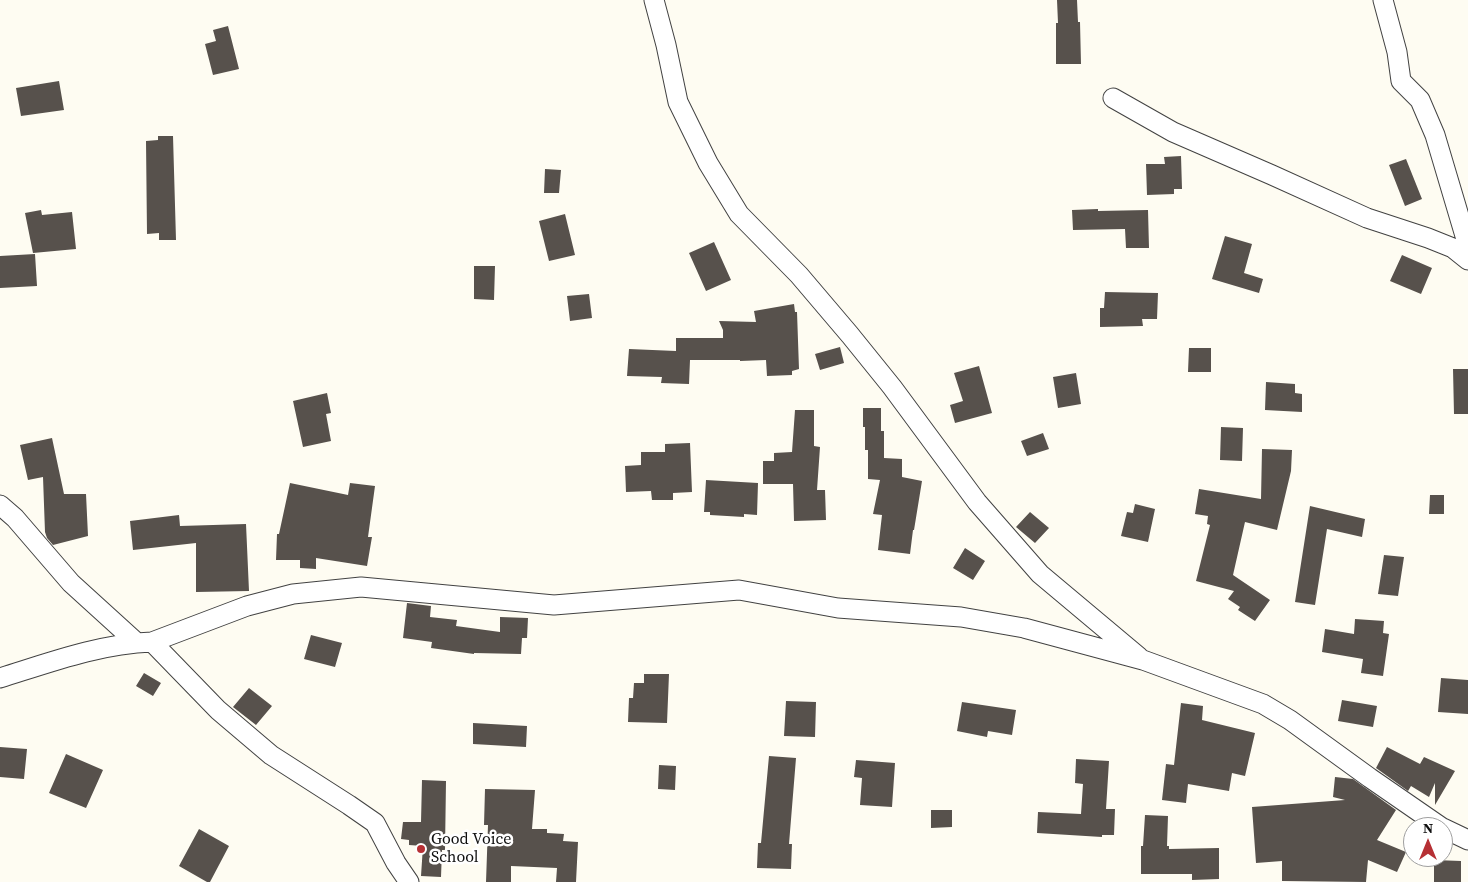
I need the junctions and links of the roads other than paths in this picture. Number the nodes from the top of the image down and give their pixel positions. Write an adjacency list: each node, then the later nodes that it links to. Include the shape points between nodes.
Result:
1 (654, 0): 8 (street, via 678,102 708,163 739,214 799,275 850,335 977,502 1040,574)
2 (1383, 0): 4 (street, via 1401,80 1420,100 1435,135)
3 (1113, 98): 5 (street, via 1173,132 1367,218 1453,248)
4 (1468, 246)
5 (1468, 260)
6 (0, 505): 7 (street, via 71,583)
7 (145, 642): 8 (street, via 247,606 293,594 361,587 554,605 739,590 838,608 961,617 1024,628); 9 (street, via 78,653); 13 (street, via 272,755 374,823)
8 (1143, 660): 10 (street, via 1263,704)
9 (0, 678)
10 (1426, 817)
11 (1453, 833): 12 (street)
12 (1468, 840)
13 (409, 882)

